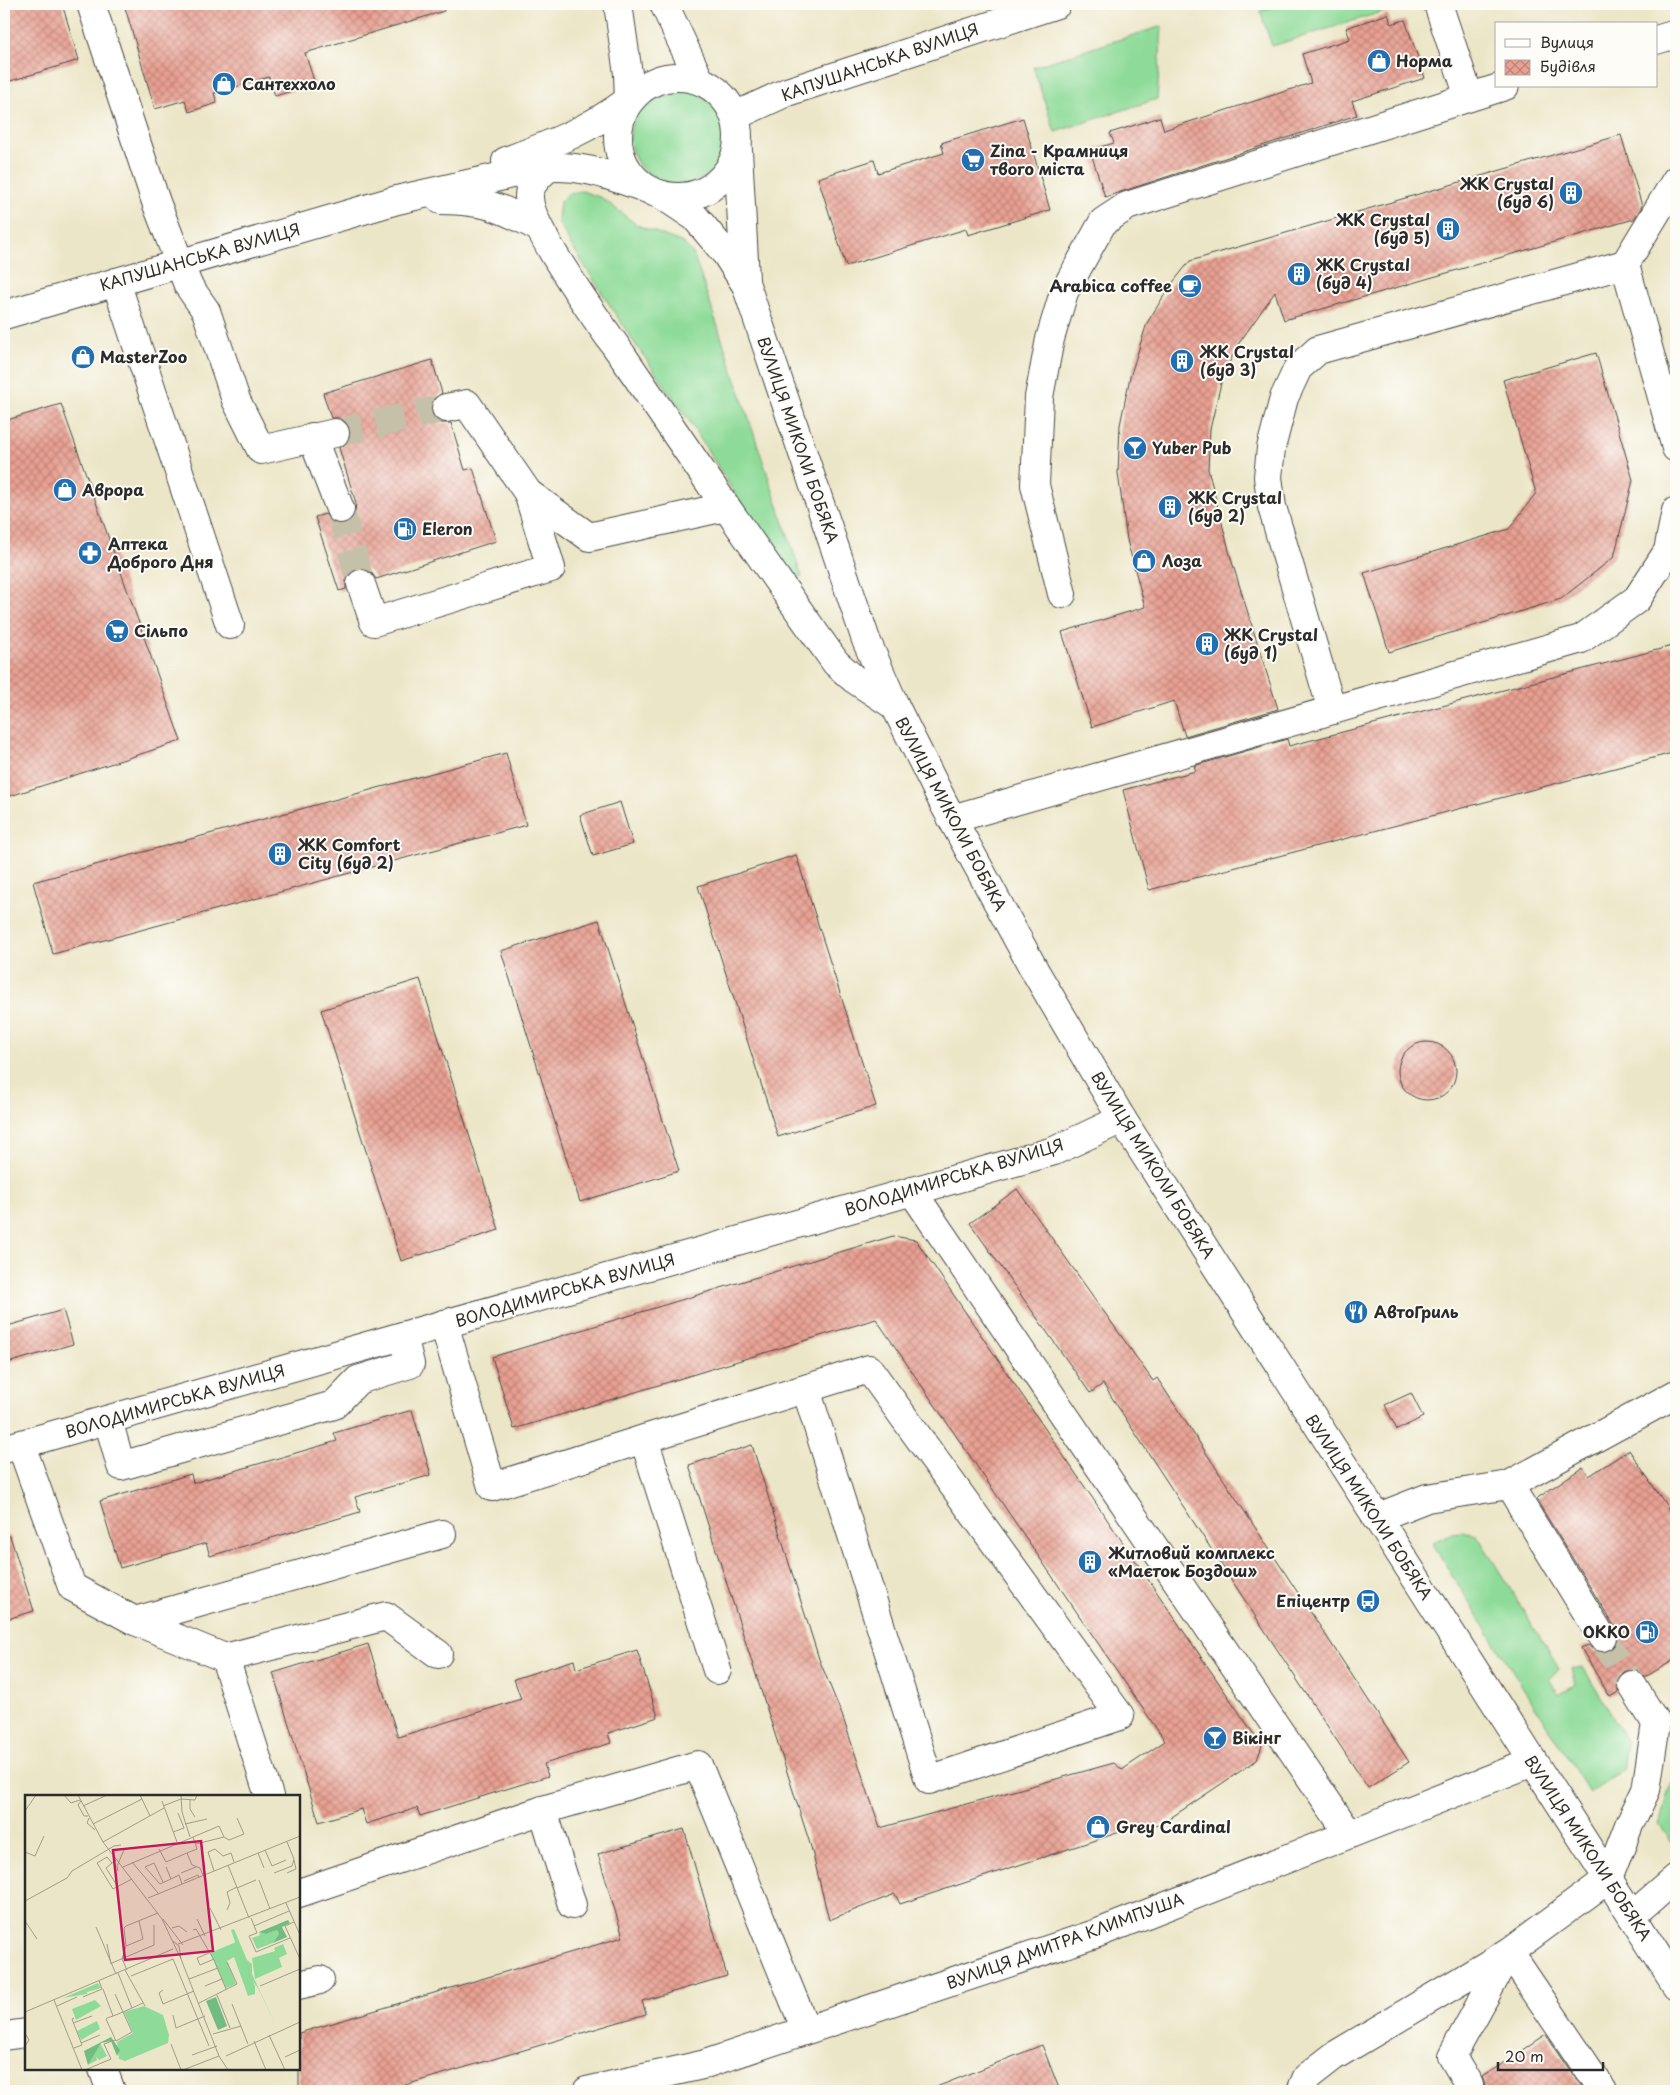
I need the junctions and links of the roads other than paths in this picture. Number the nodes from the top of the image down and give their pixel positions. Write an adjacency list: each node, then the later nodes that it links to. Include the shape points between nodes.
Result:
1 (91, 4): 19 (street, via 156,202)
2 (618, 4): 11 (street)
3 (664, 4): 8 (street)
4 (1057, 4): 12 (street, КАПУШАНСЬКА ВУЛИЦЯ, via 787,92)
5 (1438, 4): 10 (street)
6 (1676, 34): 7 (street)
7 (1658, 39)
8 (700, 81): 11 (street, via 682,77 663,79 645,87); 12 (street, via 715,89)
9 (1499, 88): 10 (street)
10 (1469, 97): 31 (street, via 1127,206 1103,222 1064,292 1050,340 1039,397 1035,484)
11 (629, 100): 16 (street, via 619,125 618,143 622,158 631,174); 17 (street, КАПУШАНСЬКА ВУЛИЦЯ, via 571,137)
12 (735, 116): 13 (street)
13 (738, 148): 16 (street, via 732,165 719,181 702,192 682,197); 22 (street, ВУЛИЦЯ МИКОЛИ БОБЯКА)
14 (550, 166): 16 (street, КАПУШАНСЬКА ВУЛИЦЯ, via 595,170); 17 (street, КАПУШАНСЬКА ВУЛИЦЯ); 18 (street, via 535,179 529,196)
15 (1676, 180): 20 (street)
16 (654, 191): 22 (street, ВУЛИЦЯ МИКОЛИ БОБЯКА, via 695,217 726,254)
17 (396, 200): 18 (street, via 474,201 497,206); 19 (street, КАПУШАНСЬКА ВУЛИЦЯ)
18 (538, 227): 27 (street)
19 (180, 263): 21 (street, КАПУШАНСЬКА ВУЛИЦЯ); 28 (street, via 188,285 206,311 236,400 261,450 324,435)
20 (1625, 264): 25 (street); 34 (street, via 1318,350 1298,368 1284,398 1271,448 1268,478 1272,507)
21 (116, 282): 23 (street, КАПУШАНСЬКА ВУЛИЦЯ); 32 (street)
22 (746, 285): 33 (street, ВУЛИЦЯ МИКОЛИ БОБЯКА, via 866,640)
23 (4, 315)
24 (446, 408): 26 (street, via 467,404)
25 (1676, 448)
26 (528, 493): 27 (street, via 589,537); 30 (street, via 551,568 374,622)
27 (724, 507): 33 (street, via 836,663)
28 (340, 508)
29 (1676, 511): 34 (street, via 1668,551 1637,599 1580,640)
30 (361, 584)
31 (1062, 594)
32 (230, 626)
33 (894, 706): 35 (street, ВУЛИЦЯ МИКОЛИ БОБЯКА)
34 (1332, 710): 35 (street)
35 (952, 819): 36 (street, ВУЛИЦЯ МИКОЛИ БОБЯКА, via 1035,971)
36 (1122, 1119): 37 (street, ВОЛОДИМИРСЬКА ВУЛИЦЯ, via 1054,1151); 46 (street, ВУЛИЦЯ МИКОЛИ БОБЯКА)
37 (912, 1191): 38 (street, ВОЛОДИМИРСЬКА ВУЛИЦЯ); 57 (street)
38 (444, 1324): 39 (street, ВОЛОДИМИРСЬКА ВУЛИЦЯ); 43 (street, via 492,1487)
39 (403, 1336): 42 (street, ВОЛОДИМИРСЬКА ВУЛИЦЯ); 42 (street, via 410,1364 358,1380 334,1405 140,1461 121,1466)
40 (806, 1389): 40 (street, via 929,1780 1120,1716 869,1369); 43 (street)
41 (1673, 1402): 45 (street)
42 (108, 1420): 44 (street, ВОЛОДИМИРСЬКА ВУЛИЦЯ)
43 (644, 1439): 52 (street)
44 (12, 1447): 48 (street, via 72,1587)
45 (1509, 1485): 46 (street, via 1427,1498); 49 (street)
46 (1376, 1518): 54 (street, ВУЛИЦЯ МИКОЛИ БОБЯКА)
47 (442, 1534): 48 (street)
48 (135, 1621): 51 (street)
49 (1602, 1637)
50 (438, 1654): 51 (street, via 386,1616)
51 (225, 1658): 55 (street)
52 (717, 1670)
53 (1632, 1685): 59 (street, via 1656,1723 1646,1790)
54 (1533, 1762): 57 (street, ВУЛИЦЯ ДМИТРА КЛИМПУША); 59 (street, ВУЛИЦЯ МИКОЛИ БОБЯКА)
55 (269, 1795)
56 (543, 1810): 60 (street); 61 (street); 65 (street, via 698,1765)
57 (1349, 1834): 65 (street, ВУЛИЦЯ ДМИТРА КЛИМПУША, via 1098,1933)
58 (1676, 1878): 62 (street)
59 (1608, 1879): 62 (street, ВУЛИЦЯ МИКОЛИ БОБЯКА); 63 (street)
60 (300, 1892)
61 (572, 1905)
62 (1632, 1916): 64 (street, ВУЛИЦЯ МИКОЛИ БОБЯКА)
63 (1509, 1952): 69 (street, via 1452,2056); 72 (street, via 1334,2056 1307,2077); 73 (street)
64 (1676, 1985)
65 (806, 2030): 71 (street, ВУЛИЦЯ ДМИТРА КЛИМПУША, via 702,2065)
66 (25, 2033): 67 (street)
67 (4, 2036)
68 (103, 2070): 70 (street)
69 (1469, 2085)
70 (111, 2091)
71 (587, 2091)
72 (1301, 2091)
73 (1603, 2091)

